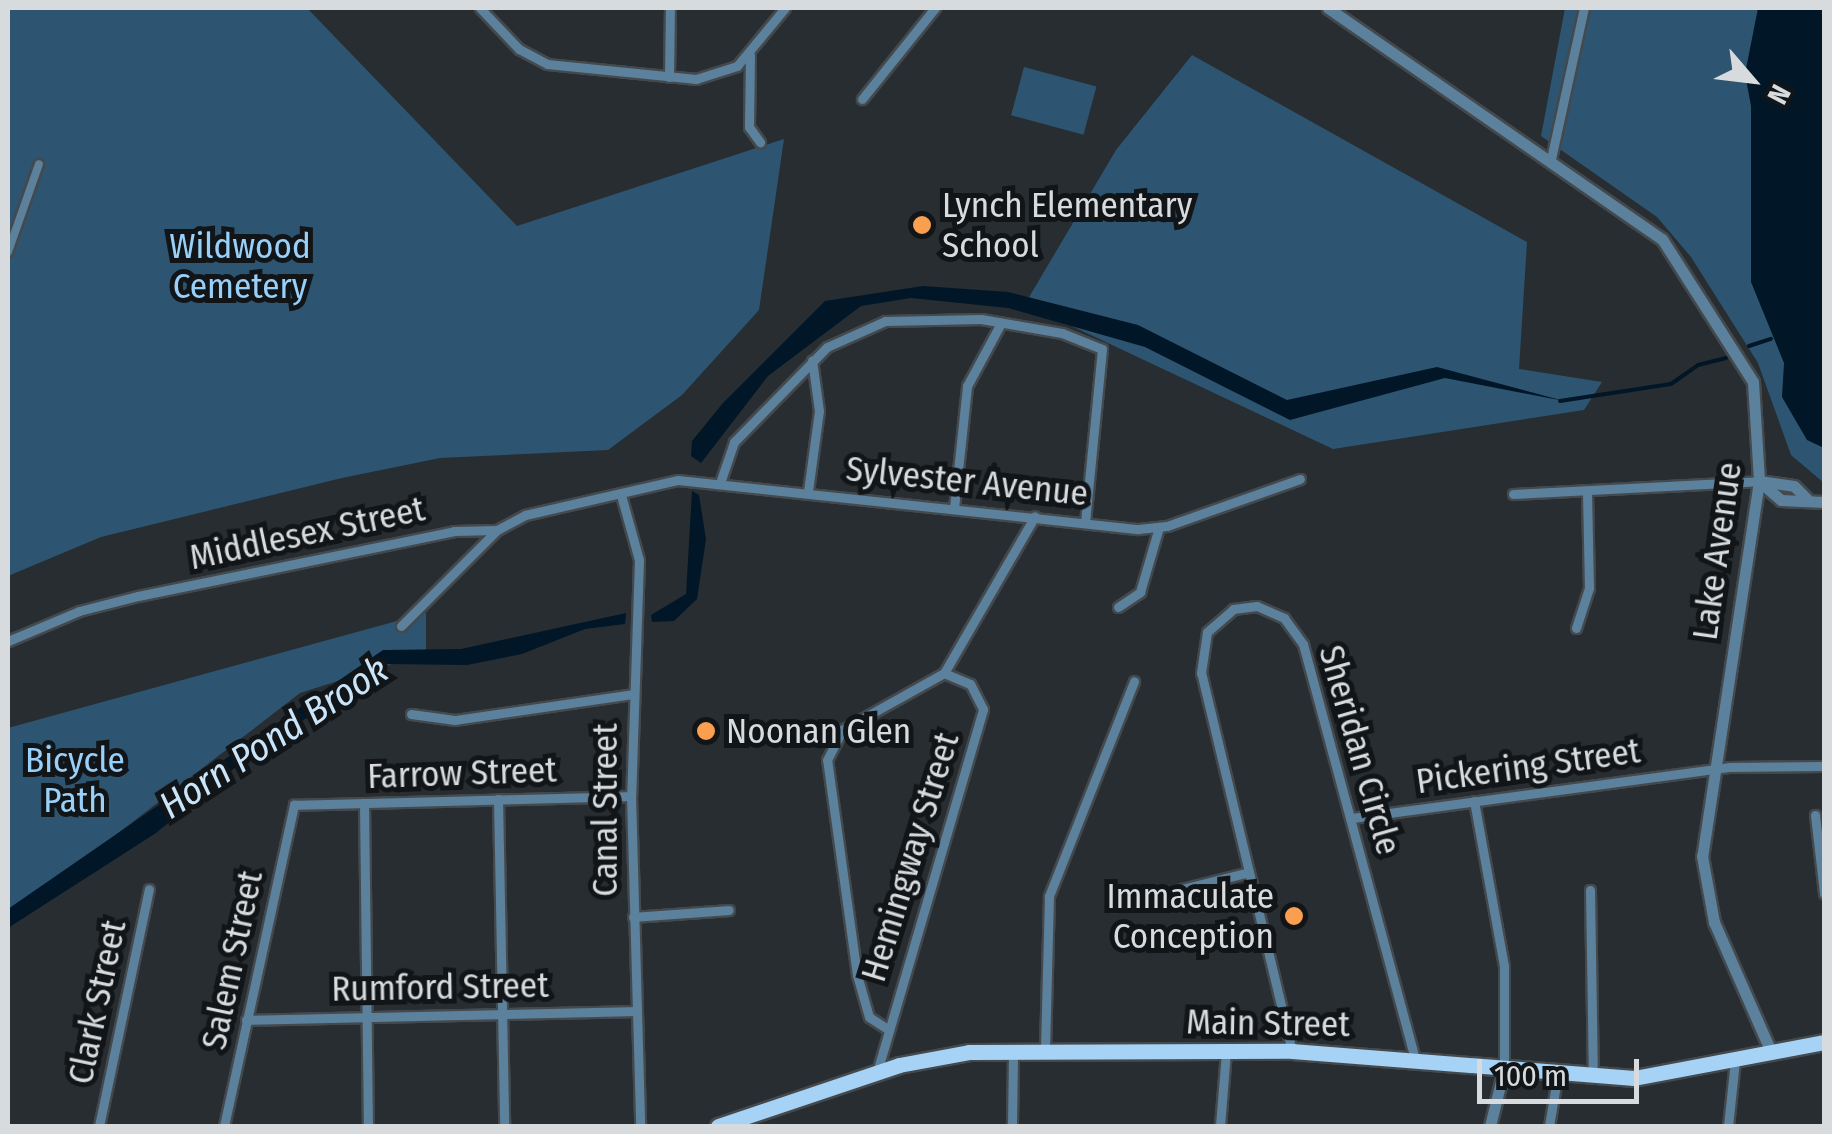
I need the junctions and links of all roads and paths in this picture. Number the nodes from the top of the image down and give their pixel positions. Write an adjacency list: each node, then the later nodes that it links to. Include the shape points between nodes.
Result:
1 (480, 8): 8 (street, via 546,64)
2 (670, 8): 8 (street)
3 (785, 8): 7 (street)
4 (934, 8): 9 (street)
5 (1328, 8): 11 (street, Lake Avenue)
6 (1584, 8): 11 (street)
7 (750, 55): 8 (street, via 720,74); 10 (street, via 749,127)
8 (669, 76)
9 (862, 99)
10 (760, 142)
11 (1551, 159): 18 (street, Lake Avenue, via 1662,239 1721,327 1756,396)
12 (39, 164): 13 (street)
13 (8, 252)
14 (1001, 322): 15 (street, via 941,316 886,321); 24 (street, via 967,386); 26 (street, via 1102,349)
15 (812, 360): 17 (street, via 734,442); 19 (street, via 819,411)
16 (1300, 479): 27 (street, Sylvester Avenue)
17 (721, 480): 19 (street, Sylvester Avenue); 22 (street, Sylvester Avenue, via 678,480)
18 (1760, 481): 20 (street); 23 (street, via 1794,486 1808,500); 38 (street, Lake Avenue)
19 (808, 491): 24 (street, Sylvester Avenue)
20 (1587, 492): 21 (street); 31 (street, via 1589,588)
21 (1513, 494)
22 (622, 496): 28 (street, Middlesex Street, via 525,515); 35 (street, Canal Street, via 638,560)
23 (1824, 502)
24 (954, 508): 25 (street, Sylvester Avenue)
25 (1036, 516): 26 (street, Sylvester Avenue); 33 (street)
26 (1085, 522): 27 (street, Sylvester Avenue)
27 (1160, 527): 29 (street, via 1140,592)
28 (497, 530): 30 (street); 32 (street, Middlesex Street, via 454,531 267,566 79,611)
29 (1118, 607)
30 (401, 626)
31 (1576, 628)
32 (8, 641)
33 (944, 673): 57 (street, Hemingway Street, via 970,684 983,709); 57 (street, Hemingway Street, via 842,730 827,760 857,976 869,1016)
34 (1134, 681): 60 (street, via 1049,896)
35 (633, 694): 36 (street, via 455,720); 39 (street, Canal Street)
36 (412, 714)
37 (1824, 766): 38 (street, Pickering Street)
38 (1712, 770): 41 (street, Pickering Street); 63 (street, Lake Avenue, via 1702,846 1706,894)
39 (631, 796): 40 (street, Farrow Street); 52 (street, Canal Street)
40 (498, 800): 42 (street, Farrow Street); 54 (street)
41 (1474, 801): 45 (street, Pickering Street); 66 (street, via 1504,966)
42 (364, 803): 43 (street, Farrow Street); 55 (street)
43 (294, 804): 56 (street, Salem Street)
44 (1815, 815): 49 (street)
45 (1352, 818): 46 (street, Sheridan Circle, via 1294,628 1256,606 1221,616 1201,646 1200,673); 64 (street, Sheridan Circle)
46 (1248, 872): 50 (street); 62 (street, Sheridan Circle)
47 (148, 890): 71 (street, Clark Street)
48 (1590, 890): 69 (street)
49 (1824, 893)
50 (1114, 906)
51 (728, 910): 52 (street)
52 (632, 916): 53 (street, Canal Street)
53 (634, 1011): 54 (street, Rumford Street); 75 (street, Canal Street)
54 (501, 1012): 55 (street, Rumford Street); 74 (street)
55 (367, 1016): 56 (street, Rumford Street); 73 (street)
56 (246, 1020): 72 (street, Salem Street)
57 (886, 1028): 67 (street, Hemingway Street)
58 (1824, 1042): 63 (main road, Main Street)
59 (1014, 1049): 60 (main road, Main Street); 67 (main road, Main Street); 76 (street)
60 (1045, 1049): 61 (main road, Main Street)
61 (1226, 1051): 62 (main road, Main Street); 77 (street)
62 (1292, 1051): 64 (main road, Main Street)
63 (1771, 1052): 65 (main road, Main Street)
64 (1415, 1058): 66 (main road, Main Street)
65 (1736, 1060): 69 (main road, Main Street, via 1646,1078); 80 (street)
66 (1504, 1069): 68 (main road, Main Street); 78 (street)
67 (877, 1072): 70 (main road, Main Street)
68 (1558, 1073): 69 (main road, Main Street); 79 (street)
69 (1593, 1076)
70 (729, 1125)
71 (99, 1126)
72 (224, 1126)
73 (368, 1126)
74 (504, 1126)
75 (640, 1126)
76 (1012, 1126)
77 (1220, 1126)
78 (1490, 1126)
79 (1549, 1126)
80 (1728, 1126)

